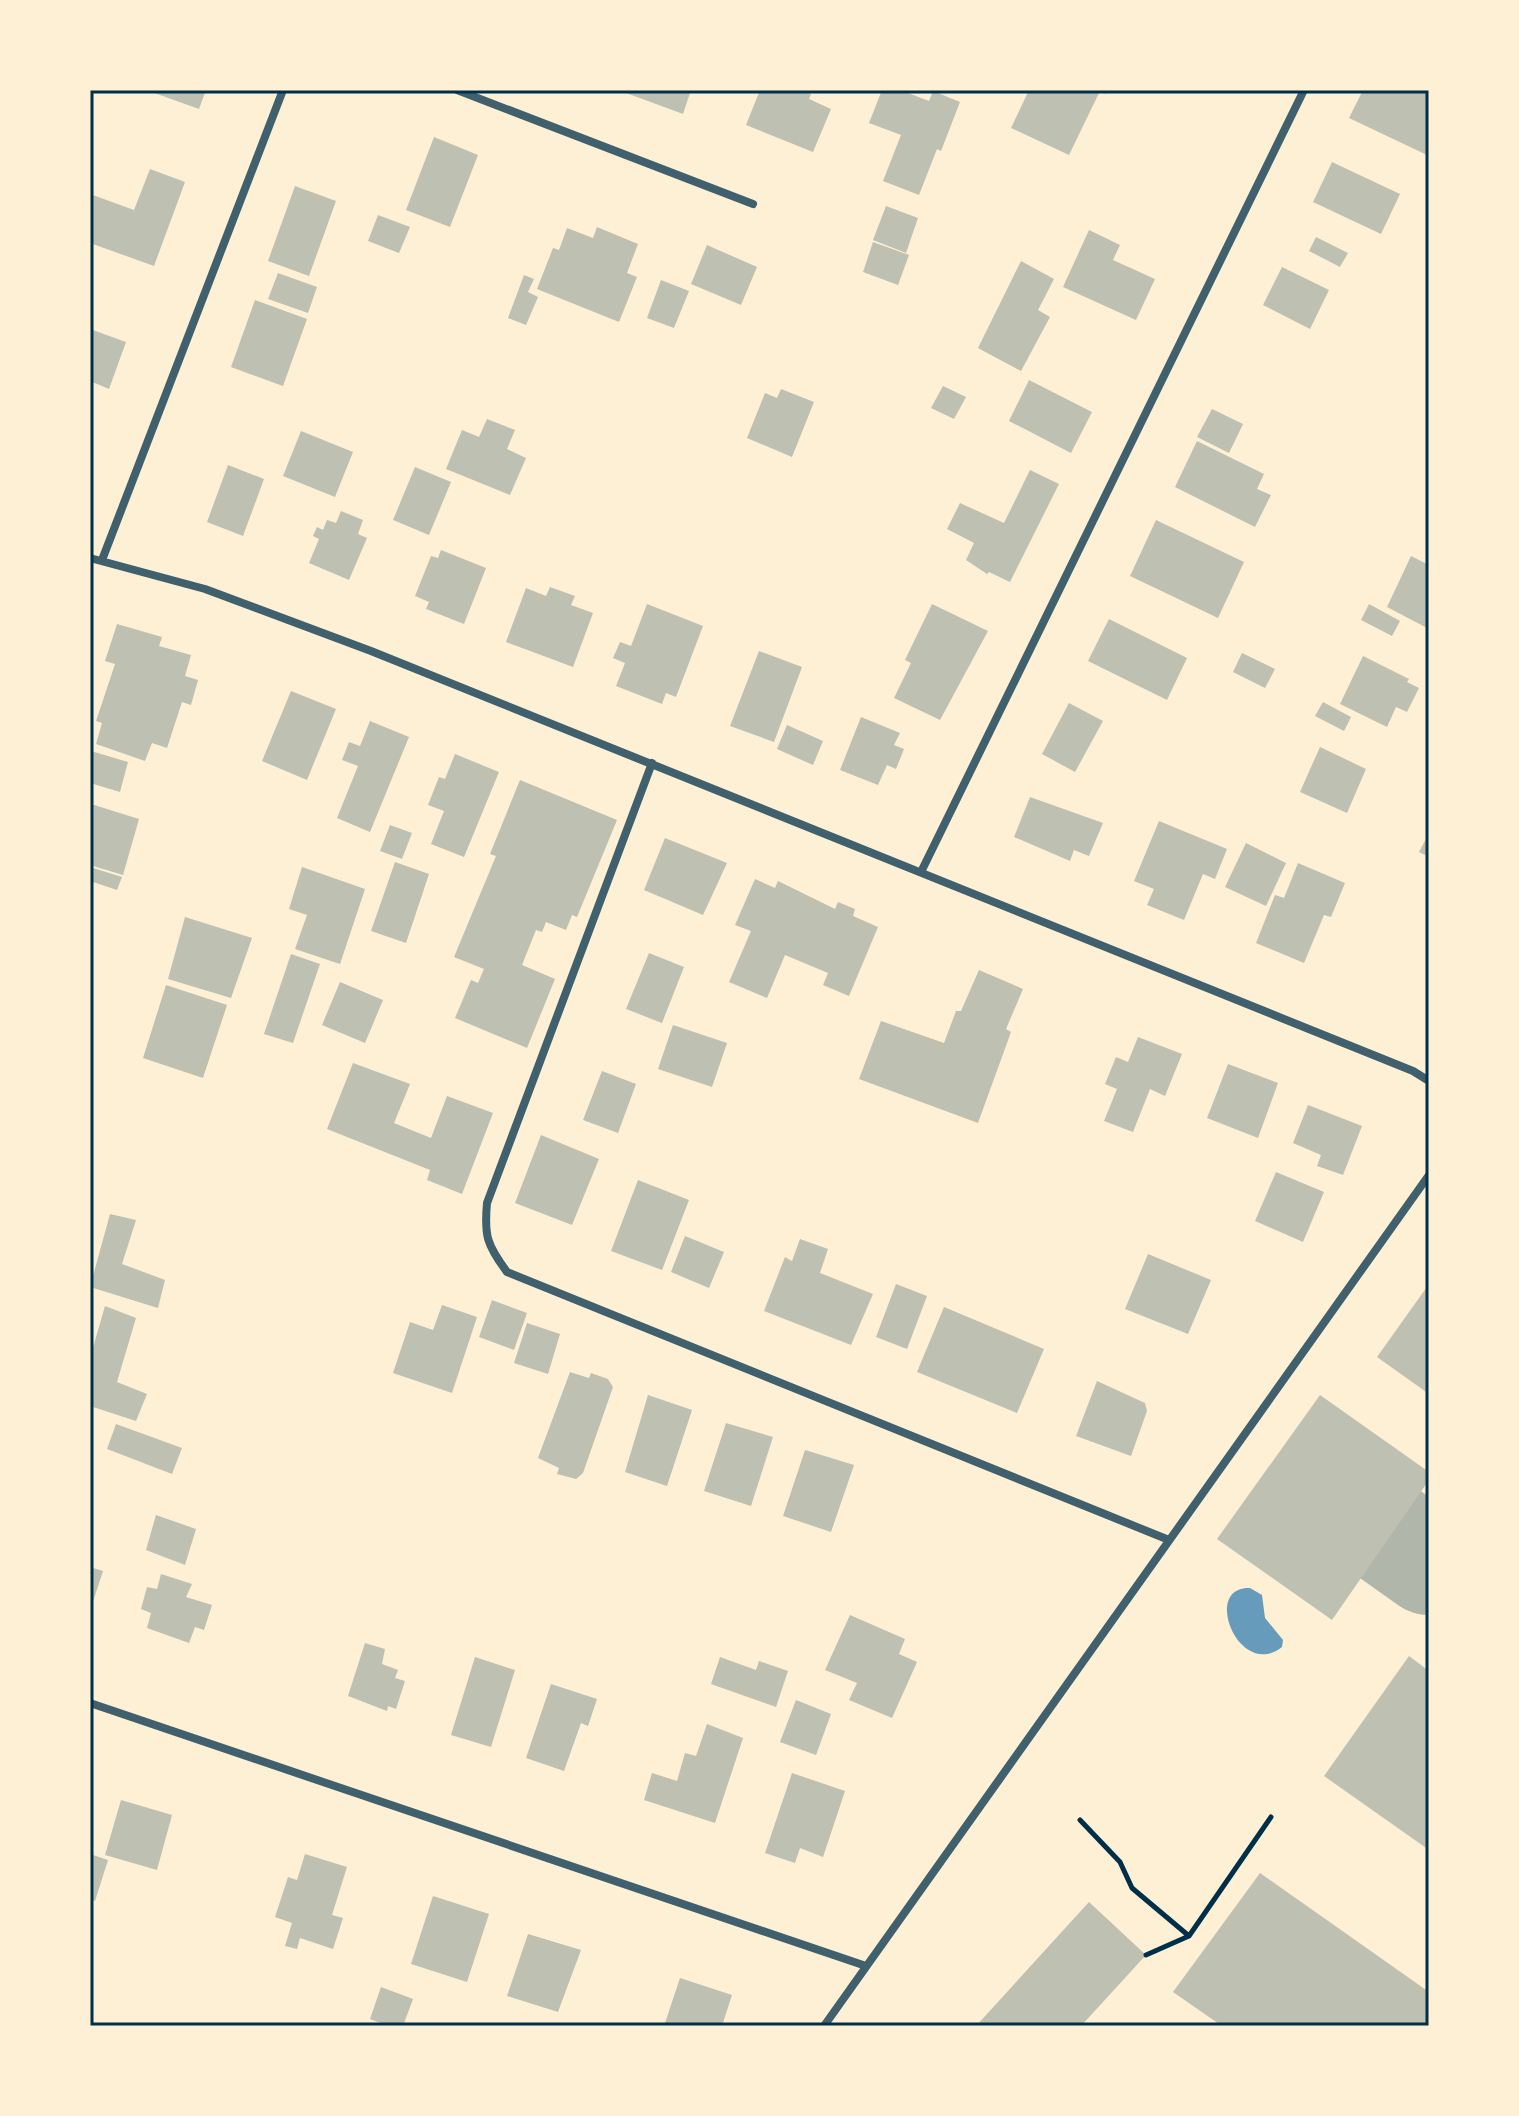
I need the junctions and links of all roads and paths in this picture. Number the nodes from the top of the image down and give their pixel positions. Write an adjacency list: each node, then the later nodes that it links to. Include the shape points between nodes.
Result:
1 (283, 90): 6 (street)
2 (457, 90): 4 (street)
3 (1304, 90): 8 (street)
4 (753, 204)
5 (90, 558): 6 (street)
6 (102, 560): 7 (street, via 205,589)
7 (652, 763): 8 (street); 11 (street, via 487,1203 484,1235 495,1257 507,1272)
8 (922, 870): 9 (street)
9 (1429, 1081)
10 (1429, 1175): 11 (street)
11 (1169, 1540): 17 (street)
12 (90, 1703): 17 (street)
13 (1271, 1817): 15 (path)
14 (1080, 1820): 15 (path, via 1120,1862 1132,1888)
15 (1189, 1936): 16 (path)
16 (1146, 1955)
17 (866, 1966): 18 (street)
18 (824, 2026)

